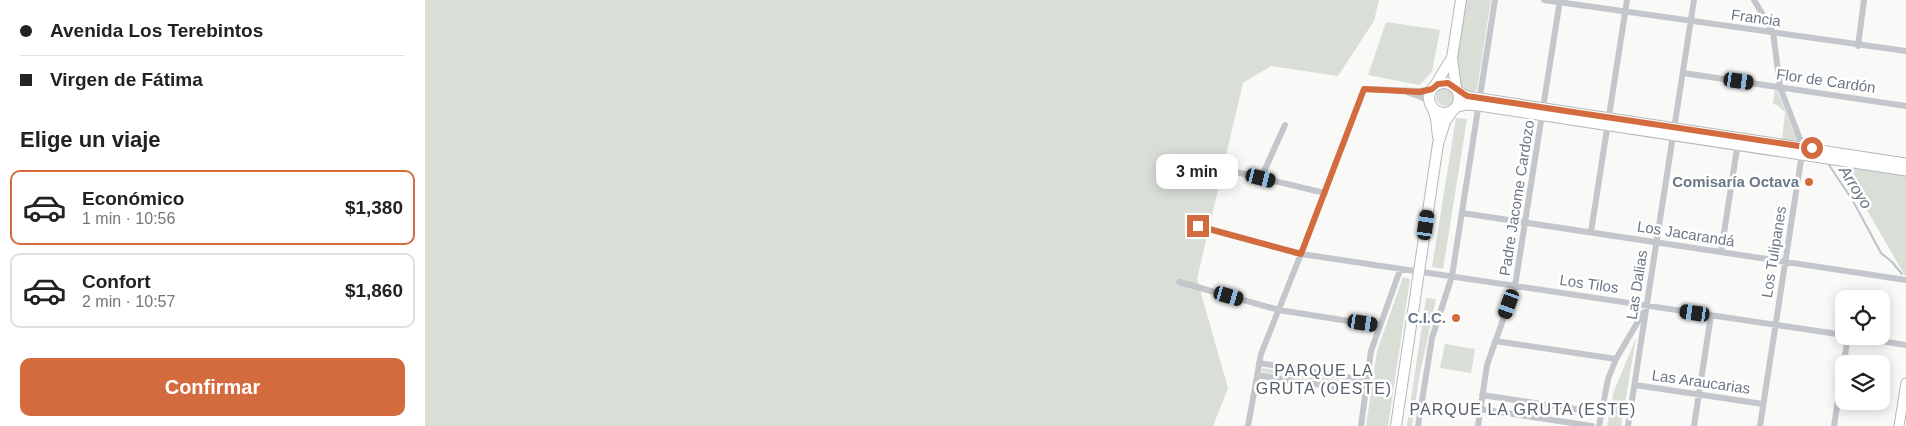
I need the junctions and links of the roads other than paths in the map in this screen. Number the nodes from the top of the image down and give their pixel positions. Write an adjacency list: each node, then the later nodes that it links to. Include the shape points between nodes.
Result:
1 (1461, 0): 14 (main road)
2 (1495, 0): 20 (street)
3 (1544, 0): 8 (street, Francia)
4 (1627, 0): 9 (street)
5 (1694, 0): 10 (street, Las Dalias)
6 (1754, 0): 11 (street, Los Tulipanes)
7 (1864, 0): 12 (street)
8 (1560, 1): 9 (street, Francia); 24 (street, Padre Jacome Cardozo)
9 (1625, 12): 10 (street, Francia); 25 (street)
10 (1691, 22): 11 (street, Francia); 15 (street, Las Dalias)
11 (1773, 32): 12 (street, Francia); 17 (street, Los Tulipanes)
12 (1858, 46): 13 (street, Francia)
13 (1906, 52)
14 (1452, 58): 16 (main road); 19 (main road)
15 (1683, 73): 17 (street, Flor de Cardón); 27 (street, Las Dalias)
16 (1433, 88): 18 (street, via 1420,92); 19 (main road, via 1448,83); 21 (main road)
17 (1781, 88): 22 (street, Flor de Cardón); 30 (street, Los Tulipanes)
18 (1399, 90): 21 (street, via 1421,97); 35 (street, via 1364,89)
19 (1457, 90): 20 (main road); 23 (main road, via 1459,100)
20 (1479, 102): 23 (main road); 24 (main road); 36 (street)
21 (1431, 105): 23 (main road, via 1440,112); 29 (main road, via 1436,118)
22 (1906, 106)
23 (1454, 109): 29 (main road, via 1445,122)
24 (1543, 112): 25 (main road); 37 (street, Padre Jacome Cardozo)
25 (1608, 122): 27 (main road); 39 (street)
26 (1285, 125): 34 (street)
27 (1674, 132): 28 (main road); 40 (street, Las Dalias)
28 (1738, 141): 30 (main road); 41 (street)
29 (1438, 144): 45 (main road)
30 (1802, 151): 31 (main road); 33 (main road); 43 (street, Los Tulipanes)
31 (1906, 163)
32 (1219, 168): 34 (street)
33 (1906, 171)
34 (1261, 178): 35 (street)
35 (1325, 193): 42 (street)
36 (1462, 213): 37 (street, Los Jacarandá); 46 (street)
37 (1525, 222): 39 (street, Los Jacarandá); 49 (street, Padre Jacome Cardozo)
38 (1198, 226): 42 (street, Los Tilos)
39 (1591, 232): 40 (street, Los Jacarandá)
40 (1657, 242): 41 (street, Los Jacarandá); 50 (street, Las Dalias)
41 (1721, 252): 43 (street, Los Jacarandá)
42 (1301, 254): 44 (street, Los Tilos); 51 (street)
43 (1785, 261): 47 (street, Los Jacarandá); 53 (street, Los Tulipanes)
44 (1400, 270): 45 (street, Los Tilos); 54 (street)
45 (1419, 272): 46 (street, Los Tilos); 74 (main road)
46 (1452, 276): 49 (street, Los Tilos); 75 (street, via 1432,338)
47 (1906, 280)
48 (1179, 282): 51 (street)
49 (1515, 286): 50 (street, Los Tilos); 56 (street, Padre Jacome Cardozo)
50 (1647, 306): 52 (street, Los Tilos); 60 (street); 65 (street, Las Dalias)
51 (1279, 310): 54 (street); 61 (street)
52 (1711, 315): 53 (street, Los Tilos); 68 (street)
53 (1775, 325): 55 (street, Los Tilos); 69 (street, Los Tulipanes)
54 (1380, 326): 63 (street)
55 (1835, 334)
56 (1495, 341): 60 (street); 67 (street, Padre Jacome Cardozo)
57 (1890, 342): 59 (street)
58 (1848, 345): 82 (street)
59 (1906, 345)
60 (1615, 359): 71 (street)
61 (1259, 363): 62 (street); 63 (street)
62 (1257, 375): 66 (street); 72 (street)
63 (1366, 380): 66 (street)
64 (1906, 383): 83 (main road)
65 (1635, 385): 68 (street, Las Araucarias); 79 (street, Las Dalias)
66 (1365, 392): 73 (street)
67 (1482, 395): 70 (street, Padre Jacome Cardozo); 71 (street)
68 (1699, 395): 69 (street, Las Araucarias); 80 (street)
69 (1763, 404): 81 (street, Los Tulipanes)
70 (1479, 409): 76 (street, Padre Jacome Cardozo); 77 (street)
71 (1601, 413): 78 (street)
72 (1248, 426)
73 (1361, 426)
74 (1396, 426)
75 (1418, 426)
76 (1478, 426)
77 (1592, 426)
78 (1599, 426)
79 (1629, 426)
80 (1694, 426)
81 (1760, 426)
82 (1834, 426)
83 (1902, 426)

